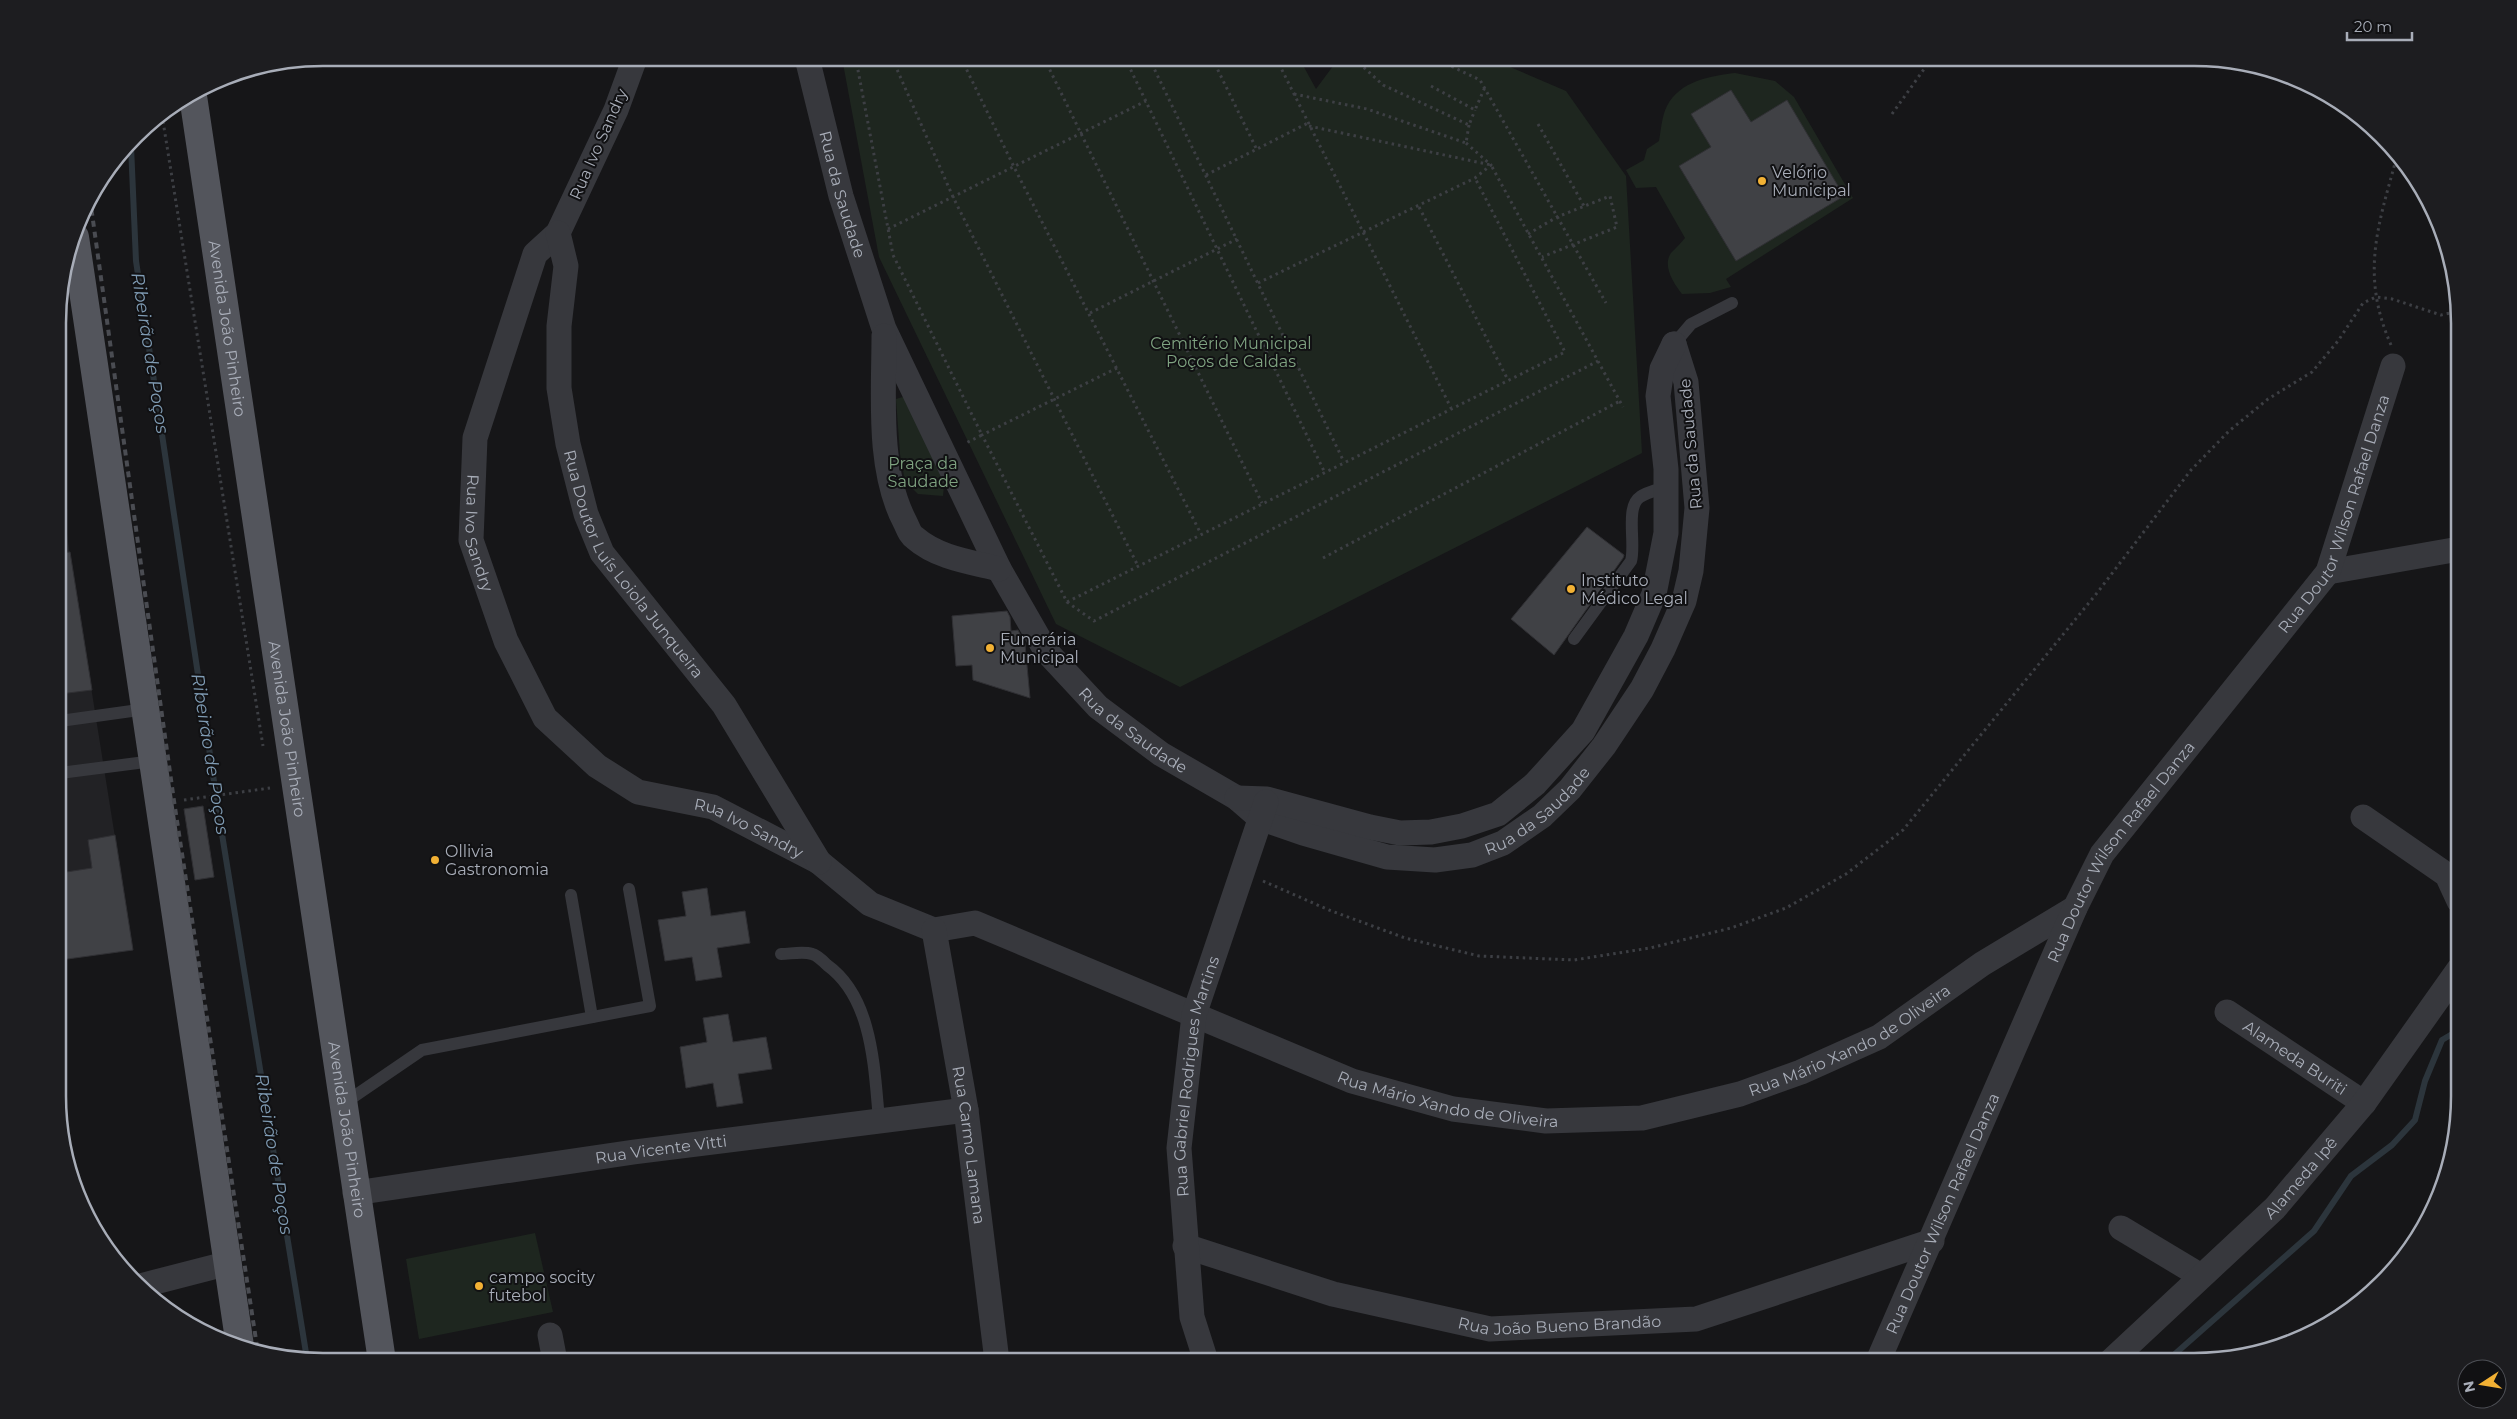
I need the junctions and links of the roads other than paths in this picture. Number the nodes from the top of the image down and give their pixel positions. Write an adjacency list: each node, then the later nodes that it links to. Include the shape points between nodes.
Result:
1 (632, 66): 4 (street, Rua Ivo Sandry, via 616,110)
2 (809, 66): 7 (street, Rua da Saudade, via 841,196)
3 (194, 102): 34 (main road, Avenida João Pinheiro)
4 (558, 233): 22 (street, Rua Doutor Luís Loiola Junqueira, via 566,266 559,326 559,388 568,444 586,514 602,553 724,705); 22 (street, Rua Ivo Sandry, via 535,254 474,438 471,540 506,641 545,718 597,766 638,792 714,808)
5 (78, 248): 16 (main road)
6 (1732, 303): 8 (lane, via 1691,324)
7 (884, 329): 13 (street, Rua da Saudade); 13 (street, Rua da Saudade, via 888,469 898,508 912,537 934,552)
8 (1674, 344): 10 (street, Rua da Saudade, via 1662,369)
9 (2393, 366): 14 (street, Rua Doutor Wilson Rafael Danza)
10 (1673, 385): 11 (street, Rua da Saudade); 20 (street, Rua da Saudade, via 1697,508 1691,571 1684,601 1642,690 1570,790 1542,816 1503,844 1472,855 1434,860 1387,858 1331,842)
11 (1666, 487): 15 (lane, via 1644,494 1634,502 1631,561); 20 (street, Rua da Saudade, via 1666,533 1654,594 1636,636 1583,732 1528,790 1498,814 1431,832 1400,832)
12 (2451, 550): 14 (street)
13 (999, 569): 20 (street, Rua da Saudade, via 1046,651 1098,707 1161,754 1237,798)
14 (2328, 572): 26 (street, Rua Doutor Wilson Rafael Danza, via 2102,854)
15 (1574, 639)
16 (146, 709): 17 (lane); 18 (main road)
17 (66, 720)
18 (153, 761): 19 (lane); 41 (main road)
19 (66, 772)
20 (1264, 809): 31 (street, Rua Gabriel Rodrigues Martins)
21 (2363, 817): 23 (street, via 2447,875)
22 (819, 862): 27 (street, via 870,904)
23 (2451, 884)
24 (629, 889): 32 (lane, via 650,1006)
25 (571, 895): 32 (lane)
26 (2075, 908): 31 (street, Rua Mário Xando de Oliveira, via 1982,964 1879,1036 1801,1072 1740,1094 1642,1118 1546,1121 1453,1109 1352,1081); 39 (street, Rua Doutor Wilson Rafael Danza)
27 (934, 930): 31 (street, Rua Mário Xando de Oliveira, via 975,923); 35 (street, Rua Carmo Lamana)
28 (781, 954): 36 (lane, via 812,954 837,972 854,994 874,1070)
29 (2451, 980): 33 (street, Alameda Ipê)
30 (2227, 1012): 33 (street, Alameda Buriti)
31 (1194, 1015): 40 (street, Rua Gabriel Rodrigues Martins, via 1179,1148)
32 (592, 1017): 34 (lane, via 422,1050)
33 (2364, 1103): 42 (street, Alameda Ipê, via 2275,1208)
34 (343, 1104): 37 (main road, Avenida João Pinheiro)
35 (966, 1110): 36 (street, Rua Vicente Vitti); 48 (street, Rua Carmo Lamana)
36 (879, 1119): 37 (street, Rua Vicente Vitti)
37 (356, 1193): 46 (main road, Avenida João Pinheiro)
38 (2121, 1228): 42 (street)
39 (1932, 1240): 40 (street, Rua João Bueno Brandão, via 1696,1319 1490,1329 1333,1294); 50 (street, Rua Doutor Wilson Rafael Danza)
40 (1185, 1246): 49 (street, Rua Gabriel Rodrigues Martins, via 1192,1317)
41 (229, 1263): 43 (street); 45 (main road)
42 (2201, 1276): 51 (street, Alameda Ipê)
43 (149, 1284)
44 (550, 1335): 47 (street)
45 (239, 1338)
46 (381, 1353)
47 (553, 1353)
48 (996, 1353)
49 (1203, 1353)
50 (1882, 1353)
51 (2119, 1353)

